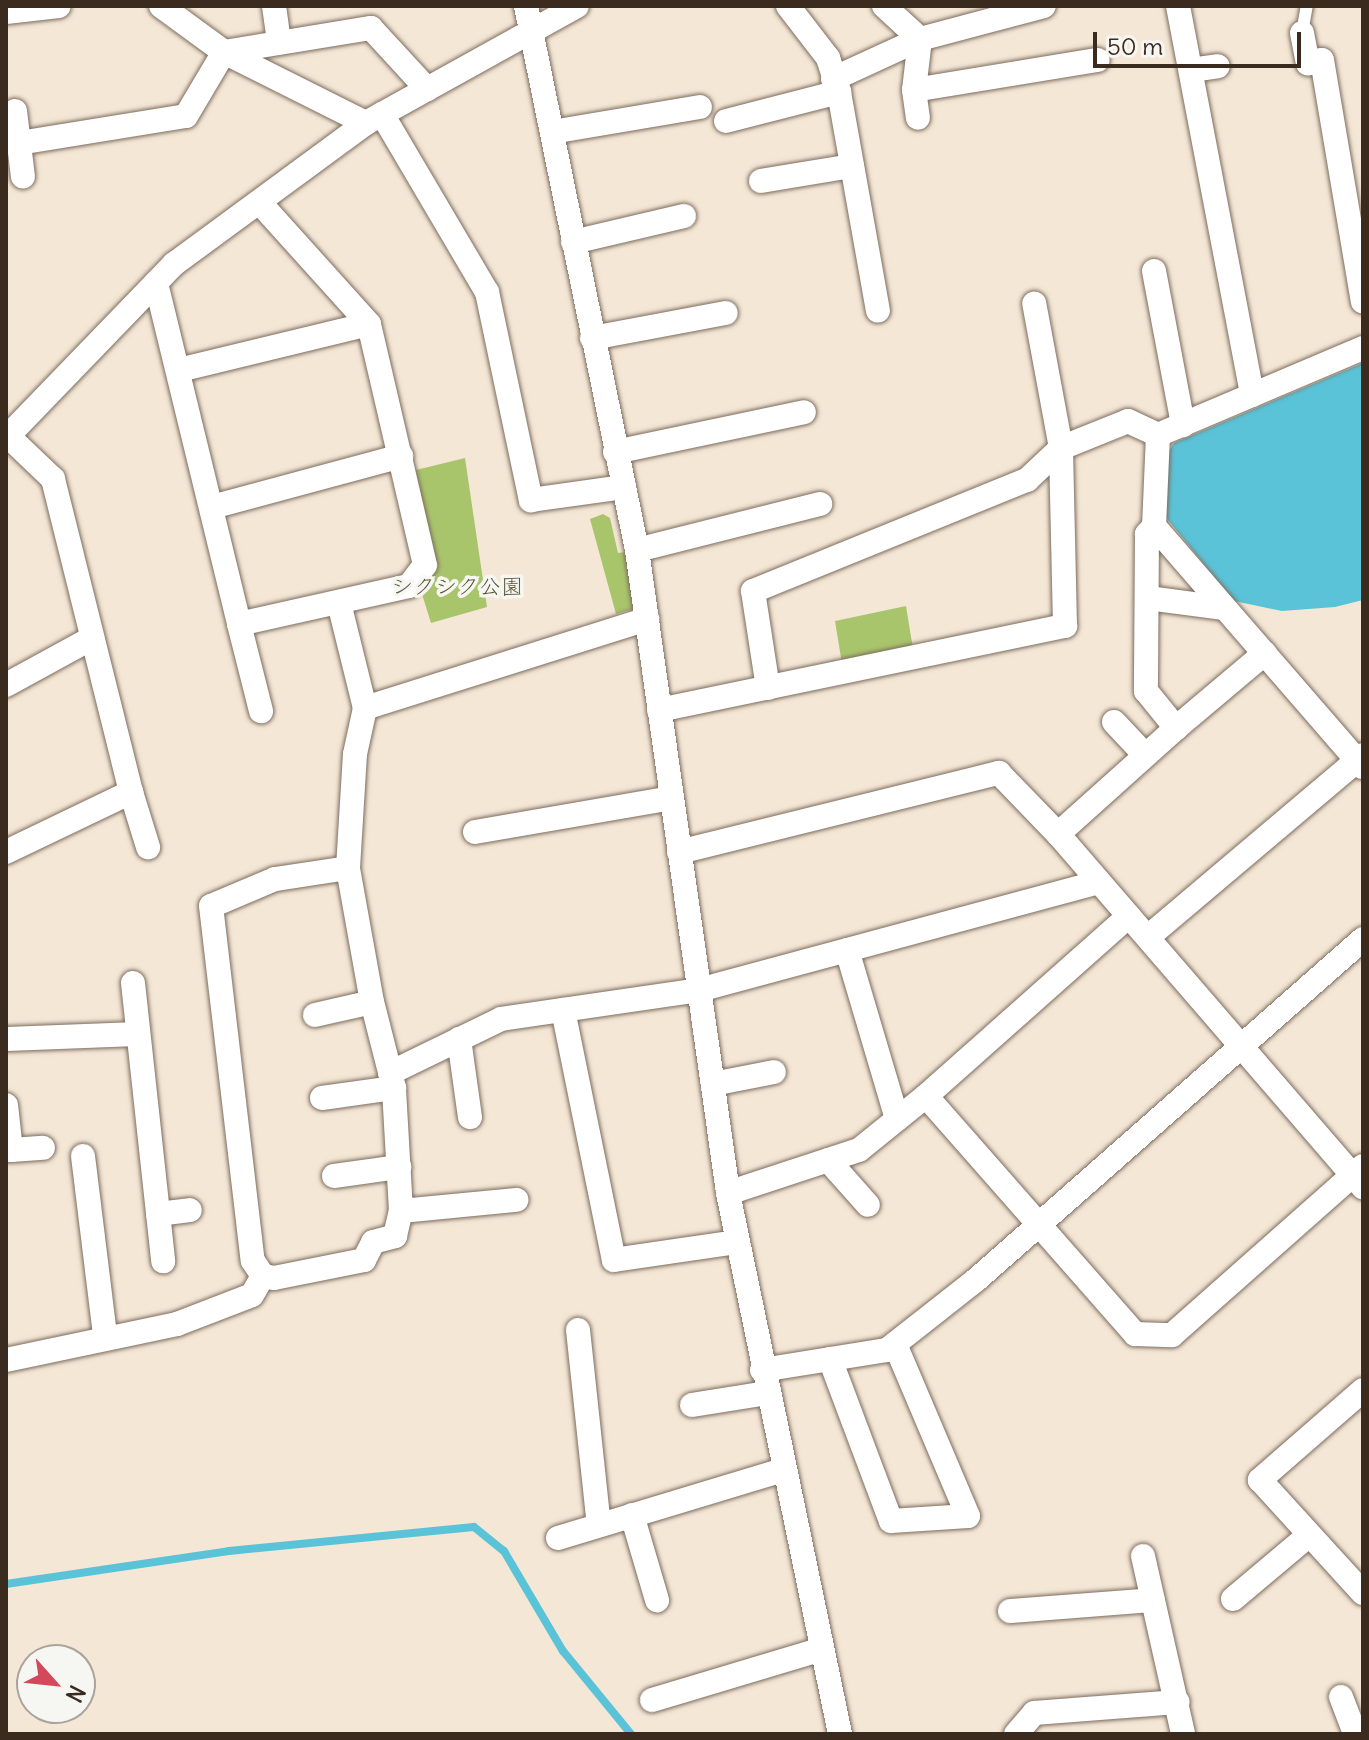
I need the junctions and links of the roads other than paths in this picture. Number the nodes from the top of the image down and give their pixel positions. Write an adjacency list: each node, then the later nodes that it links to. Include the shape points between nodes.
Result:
1 (59, 6): 11 (street)
2 (161, 6): 16 (street)
3 (274, 6): 15 (street)
4 (526, 6): 12 (street)
5 (577, 6): 12 (street)
6 (788, 6): 20 (street, via 828,58)
7 (884, 6): 14 (street)
8 (1044, 6): 14 (street)
9 (1178, 6): 19 (street)
10 (1307, 6): 13 (lane)
11 (6, 12)
12 (532, 33): 21 (street); 28 (street)
13 (1302, 33): 38 (street, via 1308,63 1322,60)
14 (920, 39): 20 (street); 22 (street)
15 (279, 43): 16 (street); 21 (street, via 371,28)
16 (224, 52): 25 (street); 29 (street, via 186,116)
17 (1098, 60): 22 (street)
18 (1218, 66): 19 (street)
19 (1191, 70): 46 (street, via 1227,202)
20 (836, 86): 27 (street); 30 (street)
21 (427, 89): 25 (street)
22 (914, 90): 26 (street)
23 (700, 107): 28 (street)
24 (15, 111): 29 (street)
25 (374, 118): 33 (street); 54 (street, via 487,292 531,500)
26 (918, 118)
27 (726, 121)
28 (552, 132): 35 (street)
29 (19, 143): 31 (street)
30 (852, 166): 32 (street); 40 (street)
31 (23, 177)
32 (761, 181)
33 (259, 202): 37 (street); 42 (street)
34 (684, 216): 35 (street)
35 (573, 242): 43 (street)
36 (1154, 271): 48 (street)
37 (156, 283): 45 (street); 50 (street)
38 (1363, 302)
39 (1034, 303): 51 (street)
40 (878, 311)
41 (726, 313): 43 (street)
42 (369, 324): 45 (street); 53 (street)
43 (592, 338): 52 (street)
44 (1363, 348): 46 (street)
45 (179, 370): 56 (street)
46 (1252, 395): 48 (street)
47 (804, 412): 52 (street)
48 (1183, 425): 49 (street)
49 (1158, 435): 51 (street, via 1128,421); 57 (street)
50 (7, 437): 64 (street, via 53,479)
51 (1061, 448): 67 (street, via 1027,480 753,591); 67 (street, via 1065,626)
52 (615, 452): 54 (street)
53 (401, 456): 56 (street); 60 (street, via 425,565 409,586)
54 (624, 487): 58 (street)
55 (820, 504): 58 (street)
56 (212, 507): 63 (street)
57 (1154, 526): 59 (street, via 1147,534); 61 (street)
58 (637, 550): 62 (street)
59 (1148, 598): 61 (street); 72 (street, via 1146,691)
60 (339, 603): 63 (street); 68 (street)
61 (1224, 608): 65 (street)
62 (647, 619): 68 (street); 69 (street)
63 (239, 624): 70 (street)
64 (92, 638): 66 (street); 75 (street)
65 (1265, 653): 72 (street); 74 (street)
66 (6, 685)
67 (768, 688): 69 (street)
68 (365, 708): 82 (street, via 355,754)
69 (659, 710): 76 (street)
70 (261, 711)
71 (1114, 722): 73 (street)
72 (1176, 728): 73 (street)
73 (1145, 755): 78 (street)
74 (1361, 760): 85 (street)
75 (131, 792): 79 (street); 80 (street)
76 (671, 798): 77 (street); 81 (street)
77 (475, 832)
78 (1058, 834): 81 (street, via 999,773); 83 (street)
79 (148, 847)
80 (6, 852)
81 (679, 852): 89 (street)
82 (348, 868): 90 (street); 121 (street, via 275,879 211,906 253,1261)
83 (1099, 882): 84 (street); 87 (street)
84 (1129, 916): 85 (street); 100 (street)
85 (1148, 937): 96 (street)
86 (1363, 939): 96 (street)
87 (847, 950): 89 (street); 104 (street)
88 (133, 983): 93 (street)
89 (699, 990): 91 (street); 99 (street)
90 (372, 1002): 92 (street); 98 (street)
91 (563, 1010): 95 (street, via 501,1019); 119 (street, via 614,1260)
92 (315, 1015)
93 (138, 1034): 94 (street); 117 (street)
94 (6, 1039)
95 (459, 1039): 98 (street); 103 (street)
96 (1240, 1047): 111 (street); 118 (street)
97 (774, 1072): 99 (street)
98 (392, 1080): 101 (street); 109 (street)
99 (713, 1084): 112 (street)
100 (926, 1096): 104 (street); 118 (street)
101 (322, 1098)
102 (6, 1105): 106 (street)
103 (470, 1117)
104 (897, 1119): 108 (street, via 859,1150)
105 (43, 1148): 106 (street)
106 (9, 1150)
107 (83, 1156): 123 (street)
108 (828, 1160): 112 (street); 114 (street)
109 (399, 1167): 110 (street); 116 (street)
110 (334, 1176)
111 (1360, 1176): 118 (street, via 1172,1335 1135,1334)
112 (728, 1193): 119 (street)
113 (516, 1200): 116 (street)
114 (868, 1205)
115 (190, 1210): 117 (street)
116 (401, 1211): 121 (street, via 395,1236 373,1242 364,1260)
117 (158, 1214): 120 (street)
118 (1037, 1226): 124 (street)
119 (738, 1242): 127 (street)
120 (163, 1261)
121 (263, 1276): 123 (street, via 252,1295 177,1324)
122 (578, 1330): 132 (street)
123 (105, 1336): 126 (street)
124 (895, 1344): 125 (street, via 887,1350); 125 (street, via 968,1516 891,1521)
125 (830, 1359): 127 (street)
126 (6, 1360)
127 (764, 1382): 129 (street); 130 (street)
128 (1363, 1390): 133 (street, via 1260,1480)
129 (692, 1405)
130 (783, 1470): 131 (street); 141 (street)
131 (632, 1515): 132 (street); 138 (street)
132 (599, 1525): 134 (street)
133 (1309, 1535): 136 (street); 137 (street)
134 (558, 1538)
135 (1143, 1556): 139 (street)
136 (1363, 1593)
137 (1233, 1599)
138 (657, 1600)
139 (1153, 1600): 140 (street); 144 (street)
140 (1010, 1611)
141 (822, 1649): 143 (street); 145 (street)
142 (1341, 1697): 148 (street)
143 (652, 1700)
144 (1178, 1702): 146 (street, via 1034,1713); 147 (street)
145 (840, 1734)
146 (1016, 1734)
147 (1183, 1734)
148 (1355, 1734)

